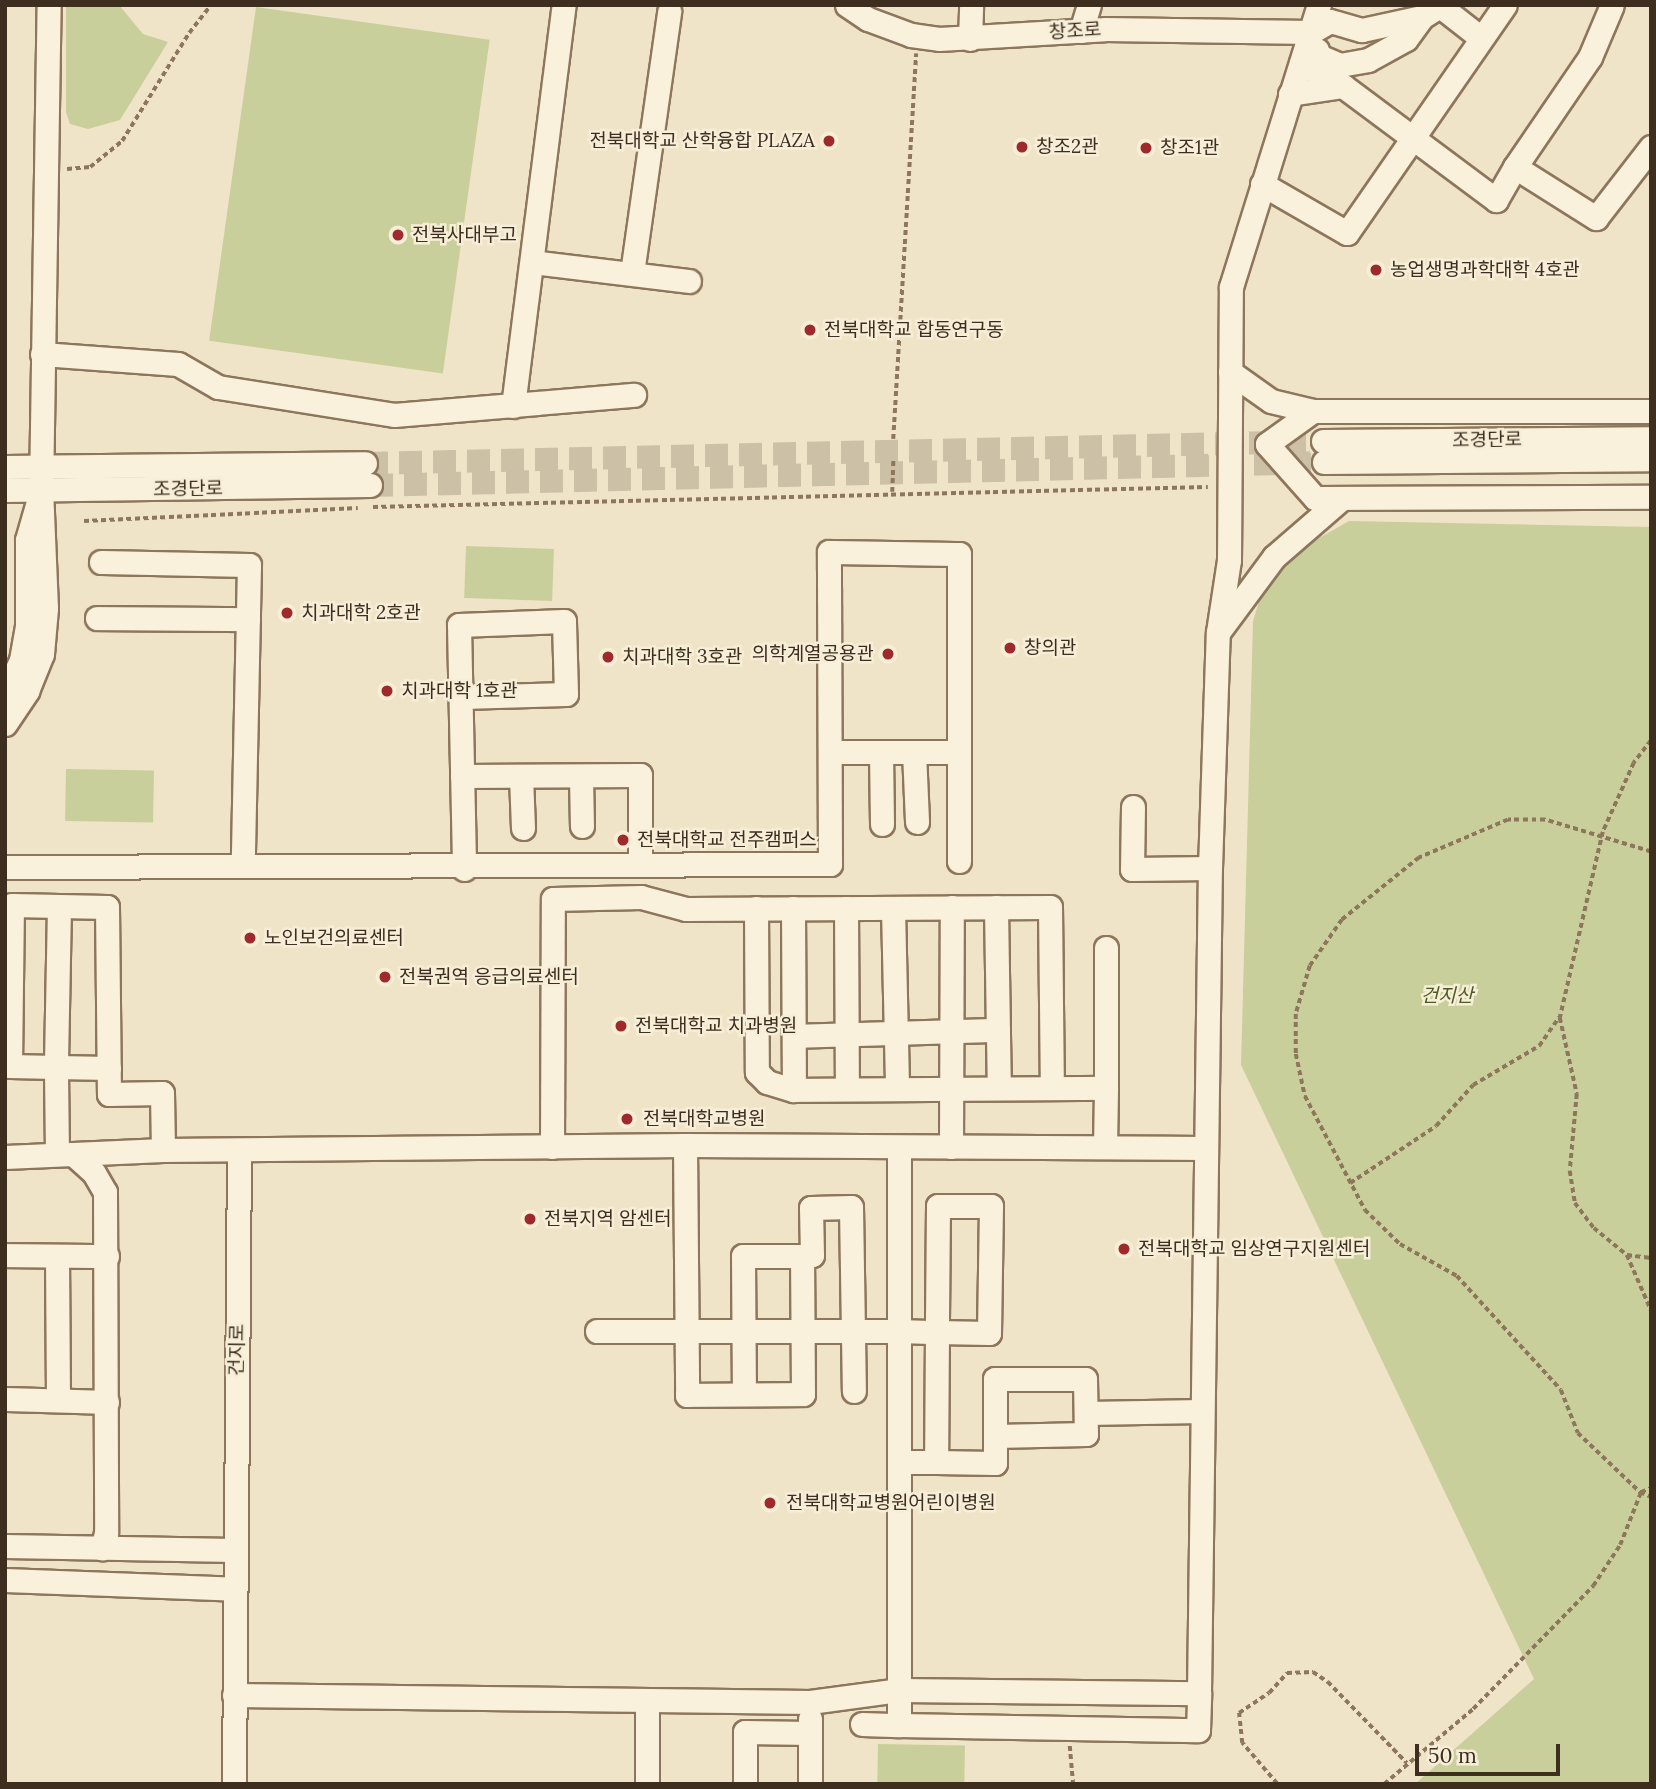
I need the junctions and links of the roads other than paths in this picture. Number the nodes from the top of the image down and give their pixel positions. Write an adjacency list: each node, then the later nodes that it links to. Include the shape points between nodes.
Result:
1 (49, 5): 26 (street)
2 (564, 5): 23 (street)
3 (847, 5): 14 (street, 창조로, via 868,19 911,35)
4 (971, 5): 14 (street)
5 (1088, 5): 11 (street)
6 (1319, 5): 12 (street)
7 (1506, 5): 13 (street)
8 (1612, 5): 21 (street, via 1590,57)
9 (1434, 9): 12 (street, 창조로, via 1362,30 1330,21); 13 (street); 16 (street, via 1406,39)
10 (669, 12): 24 (street)
11 (1081, 31): 12 (street, 창조로); 14 (street, 창조로)
12 (1311, 32): 15 (street); 16 (street, via 1319,56 1340,65)
13 (1481, 38): 19 (street)
14 (970, 39)
15 (1301, 63): 17 (street); 18 (street)
16 (1353, 63): 17 (street)
17 (1343, 86): 18 (street); 19 (street)
18 (1290, 94): 22 (street)
19 (1413, 138): 21 (street, via 1496,200); 22 (street, via 1347,233)
20 (1651, 147): 21 (street, via 1596,218)
21 (1515, 167)
22 (1262, 184): 27 (street, via 1231,287)
23 (532, 262): 24 (street); 29 (street)
24 (632, 273): 25 (street)
25 (689, 281)
26 (42, 355): 29 (street, via 178,364 218,387 394,415); 37 (street)
27 (1230, 372): 30 (street, via 1271,401); 34 (street)
28 (634, 395): 29 (street)
29 (513, 406)
30 (1313, 411): 31 (street); 33 (street)
31 (1651, 411)
32 (1651, 438): 35 (street, 조경단로, via 1324,451)
33 (1267, 443): 34 (street); 41 (street, via 1315,498)
34 (1231, 446): 45 (street, via 1229,560)
35 (1651, 459)
36 (5, 467): 37 (street, 조경단로)
37 (41, 467): 39 (street); 39 (street, 조경단로, via 368,474)
38 (5, 490): 39 (street, 조경단로)
39 (41, 491): 46 (street, via 27,540 27,625 21,660); 48 (street, via 46,608 42,654 27,691)
40 (1651, 497): 41 (street)
41 (1341, 499): 45 (street, via 1274,557)
42 (101, 562): 44 (street, via 249,565)
43 (97, 618): 44 (street)
44 (248, 619): 62 (street)
45 (1218, 632): 65 (street)
46 (5, 693)
47 (461, 697): 47 (street, via 459,625 564,621 566,694); 53 (street)
48 (5, 724)
49 (831, 752): 50 (street); 52 (street, via 829,552 959,554); 63 (street, via 830,864)
50 (881, 752): 51 (street); 58 (street)
51 (914, 752): 52 (street); 57 (street)
52 (959, 752): 61 (street)
53 (463, 776): 54 (street); 66 (street)
54 (521, 776): 55 (street); 60 (street)
55 (581, 776): 59 (street); 63 (street, via 640,775)
56 (1133, 807): 65 (street, via 1132,869)
57 (916, 822)
58 (882, 824)
59 (582, 825)
60 (523, 828)
61 (959, 861)
62 (243, 863): 64 (street); 66 (street)
63 (640, 864): 66 (street)
64 (5, 867)
65 (1210, 868): 94 (street)
66 (464, 869)
67 (59, 906): 80 (street); 80 (street, via 12,905 10,1066); 81 (street, via 107,907)
68 (952, 907): 69 (street); 73 (street); 76 (street)
69 (996, 907): 75 (street); 84 (street, via 1050,907)
70 (756, 908): 71 (street); 88 (street, via 757,1072 766,1082); 90 (street, via 686,909 640,897 553,899)
71 (793, 908): 72 (street); 79 (street)
72 (846, 908): 73 (street); 78 (street)
73 (893, 908): 77 (street)
74 (1106, 948): 85 (street)
75 (998, 1030): 76 (street); 83 (street)
76 (952, 1031): 77 (street); 82 (street)
77 (895, 1033): 78 (street); 87 (street)
78 (847, 1034): 79 (street); 86 (street)
79 (794, 1036): 88 (street)
80 (56, 1067): 81 (street); 97 (street)
81 (108, 1068): 95 (street, via 109,1094 162,1093)
82 (951, 1088): 83 (street); 87 (street); 92 (street)
83 (999, 1088): 84 (street)
84 (1052, 1088): 85 (street)
85 (1106, 1088): 93 (street)
86 (847, 1089): 87 (street); 88 (street)
87 (897, 1089)
88 (794, 1090)
89 (685, 1145): 90 (street); 91 (street); 104 (street)
90 (552, 1146): 96 (street)
91 (899, 1147): 92 (street); 108 (street)
92 (951, 1147): 93 (street)
93 (1105, 1147): 94 (street)
94 (1205, 1148): 115 (street)
95 (163, 1150): 96 (street); 97 (street)
96 (239, 1150): 122 (street, 건지로)
97 (65, 1154): 98 (street); 101 (street, via 94,1173 105,1192)
98 (5, 1157)
99 (5, 1255): 100 (street)
100 (57, 1256): 101 (street); 113 (street)
101 (107, 1256): 114 (street)
102 (802, 1256): 105 (street, via 743,1256); 106 (street); 107 (street, via 812,1255 811,1208 851,1207)
103 (597, 1331): 104 (street)
104 (687, 1331): 105 (street); 111 (street, via 687,1395)
105 (744, 1331): 106 (street); 111 (street)
106 (803, 1331): 107 (street); 111 (street, via 803,1394)
107 (853, 1331): 108 (street); 110 (street)
108 (899, 1331): 109 (street); 118 (street)
109 (937, 1332): 109 (street, via 989,1332 991,1206 938,1206); 119 (street)
110 (854, 1391)
111 (744, 1394)
112 (5, 1399): 113 (street)
113 (58, 1400): 114 (street)
114 (107, 1402): 121 (street)
115 (1202, 1412): 116 (street); 126 (street)
116 (1086, 1413): 117 (street, via 1086,1434); 117 (street, via 1086,1379 995,1379)
117 (995, 1436): 119 (street, via 995,1462)
118 (900, 1462): 119 (street); 125 (street)
119 (936, 1462)
120 (5, 1546): 121 (street)
121 (102, 1548): 122 (street)
122 (235, 1550): 124 (street, 건지로)
123 (5, 1580): 124 (street)
124 (235, 1588): 127 (street, 건지로)
125 (900, 1690): 126 (street); 129 (street); 131 (street)
126 (1199, 1693): 131 (street, via 1198,1730)
127 (234, 1695): 128 (street); 133 (street, 건지로)
128 (647, 1701): 129 (street); 134 (street)
129 (810, 1702): 132 (street)
130 (862, 1724): 131 (street)
131 (899, 1725)
132 (810, 1733): 135 (street, via 746,1732); 136 (street)
133 (234, 1784)
134 (647, 1784)
135 (745, 1784)
136 (810, 1784)

